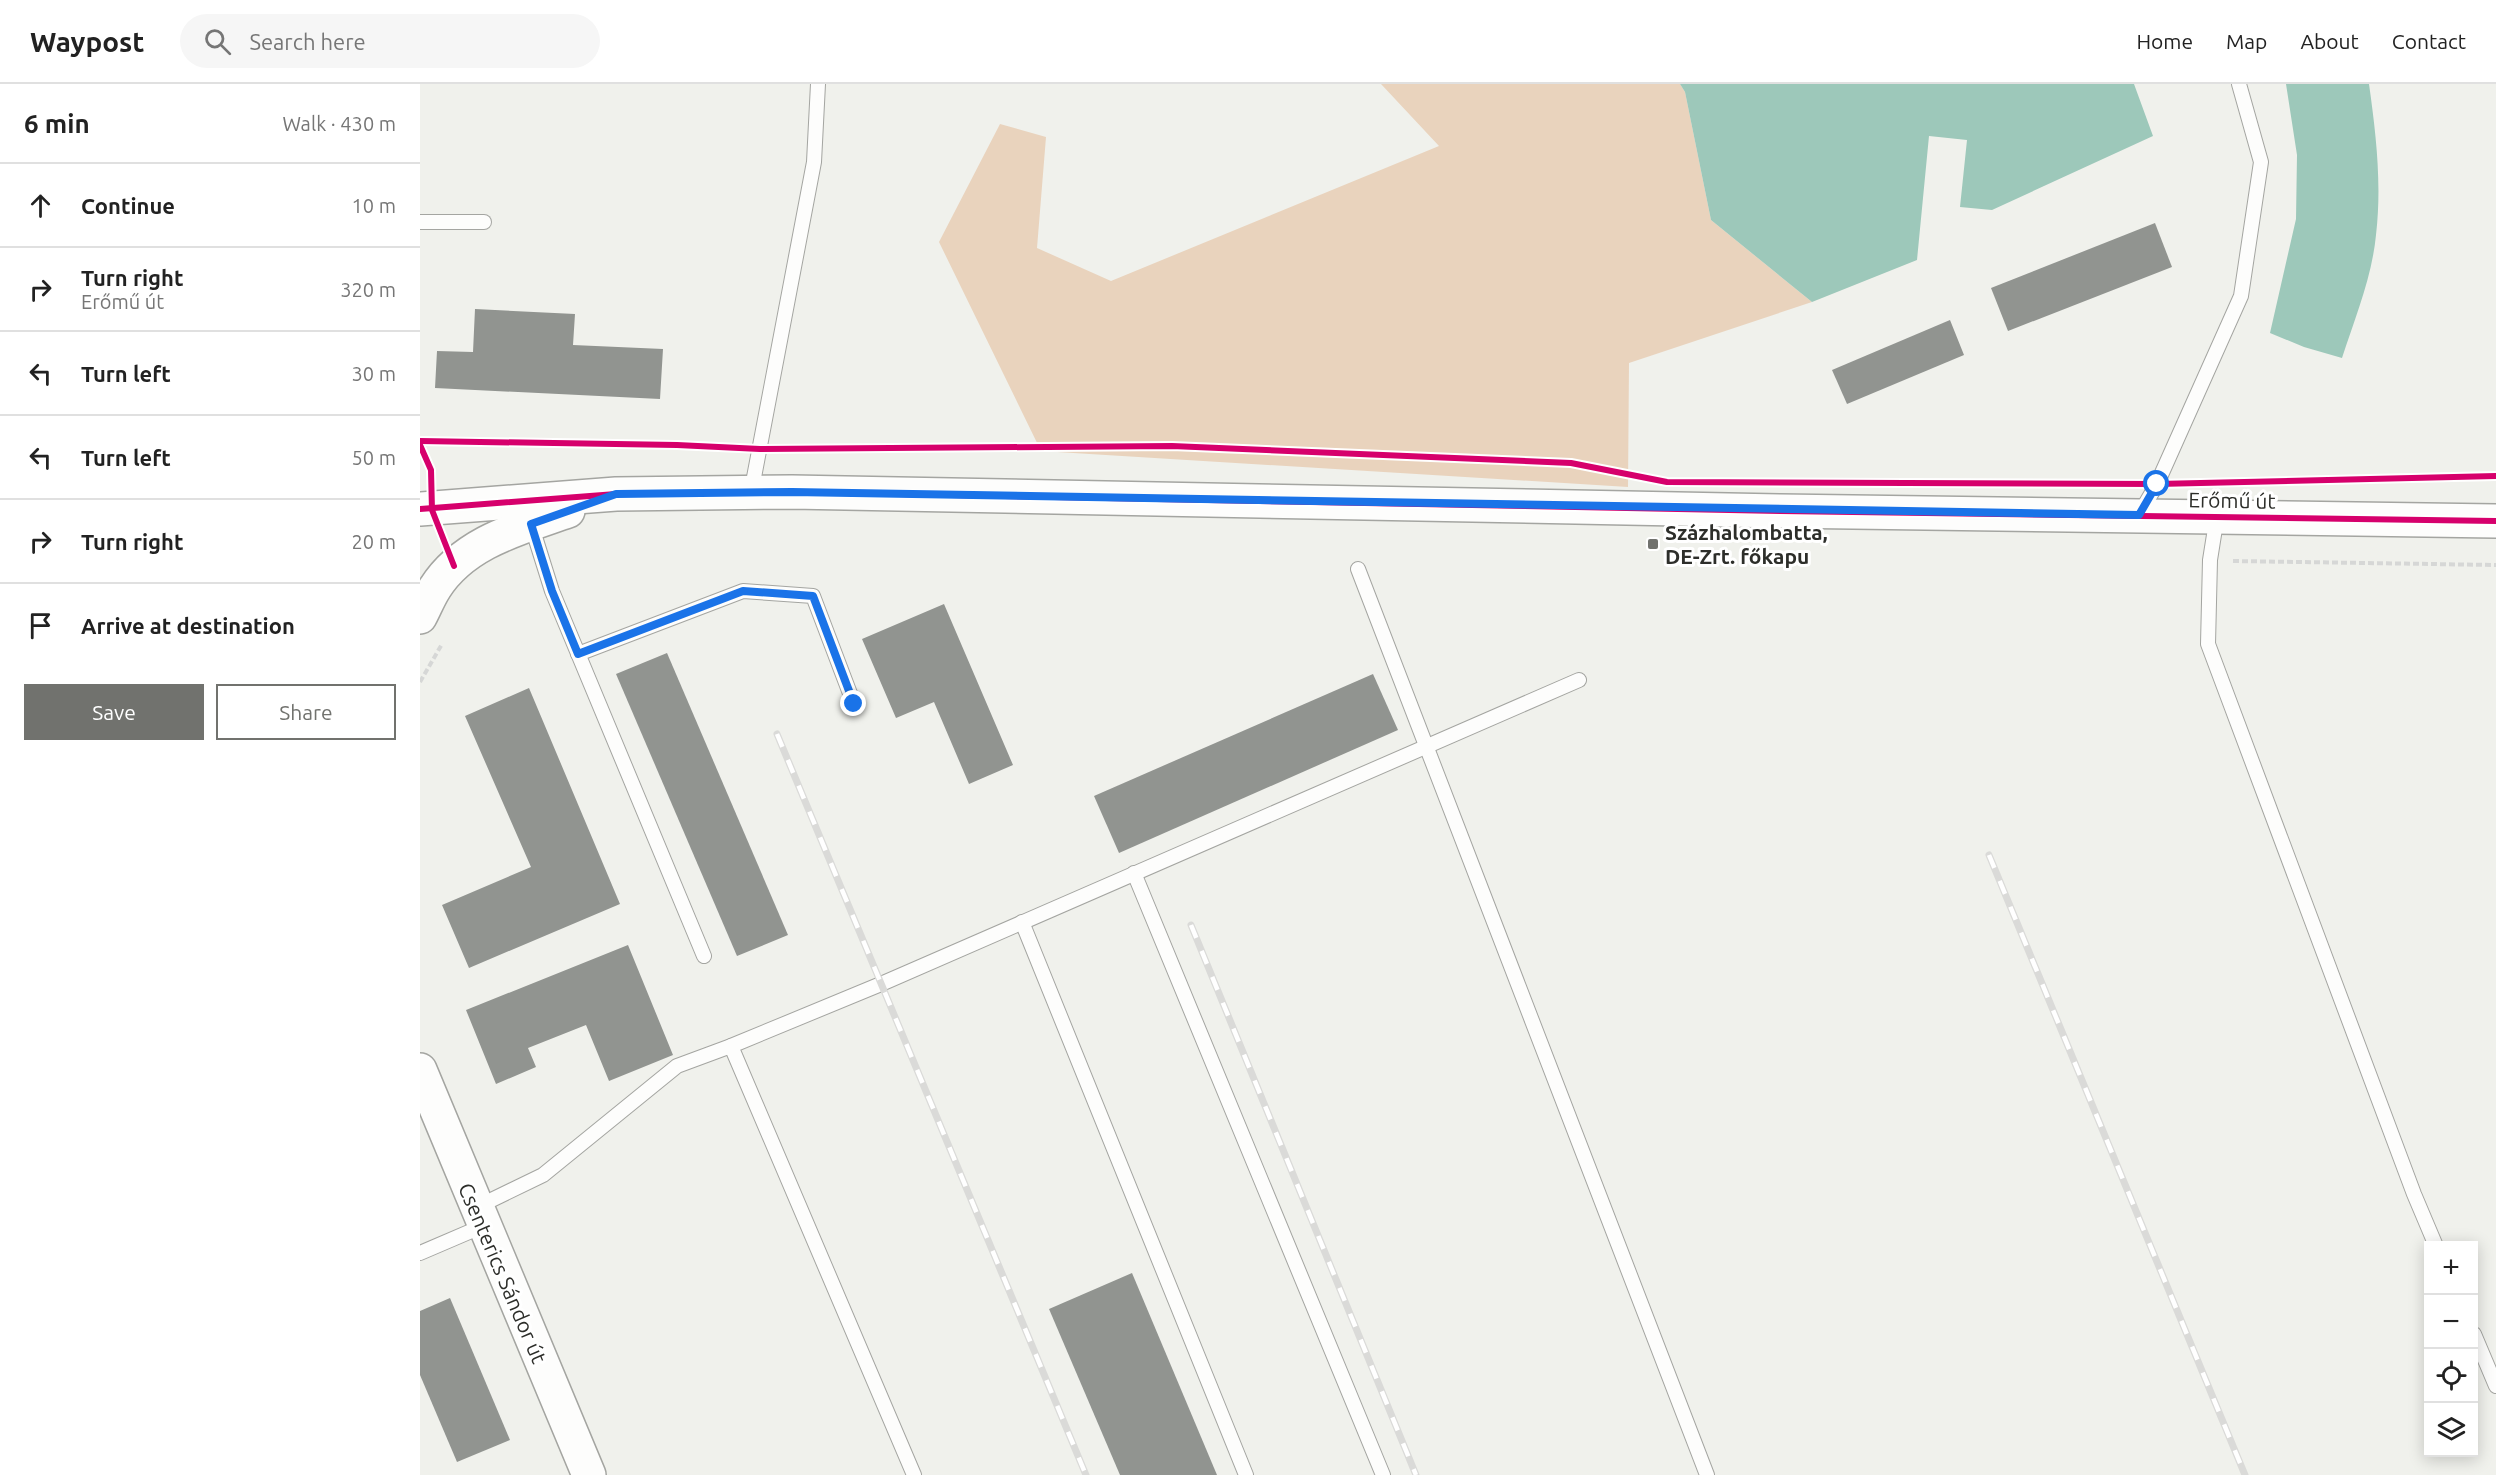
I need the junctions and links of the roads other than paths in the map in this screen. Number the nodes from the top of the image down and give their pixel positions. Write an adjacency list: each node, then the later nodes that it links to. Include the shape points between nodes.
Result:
1 (819, 84): 5 (lane, via 814,162)
2 (2239, 84): 8 (lane, via 2261,162 2241,296 2157,484)
3 (420, 222): 4 (lane)
4 (484, 222)
5 (751, 493): 6 (street, Erőmű út); 8 (street, Erőmű út)
6 (616, 494): 7 (street, Erőmű út); 11 (street, Erőmű út)
7 (420, 509)
8 (2139, 515): 9 (street, Erőmű út)
9 (2217, 516): 10 (street, Erőmű út); 24 (lane, via 2210,561 2208,644)
10 (2496, 520)
11 (531, 524): 13 (street, Erőmű út, via 482,543 454,566 435,587); 14 (lane, via 552,591)
12 (1358, 569): 17 (lane)
13 (420, 617)
14 (578, 654): 16 (lane, via 743,591 813,596); 20 (lane)
15 (1579, 680): 17 (lane)
16 (854, 704)
17 (1426, 745): 18 (lane); 32 (lane)
18 (1134, 873): 19 (lane); 31 (lane)
19 (1022, 922): 21 (lane); 30 (lane)
20 (704, 956)
21 (731, 1046): 23 (lane, via 677,1066 543,1175); 29 (lane)
22 (420, 1070): 23 (street, Csenterics Sándor út)
23 (479, 1217): 25 (lane); 28 (street, Csenterics Sándor út)
24 (2434, 1241)
25 (420, 1253)
26 (2478, 1343): 27 (lane)
27 (2496, 1386)
28 (589, 1475)
29 (914, 1475)
30 (1246, 1475)
31 (1383, 1475)
32 (1707, 1475)

